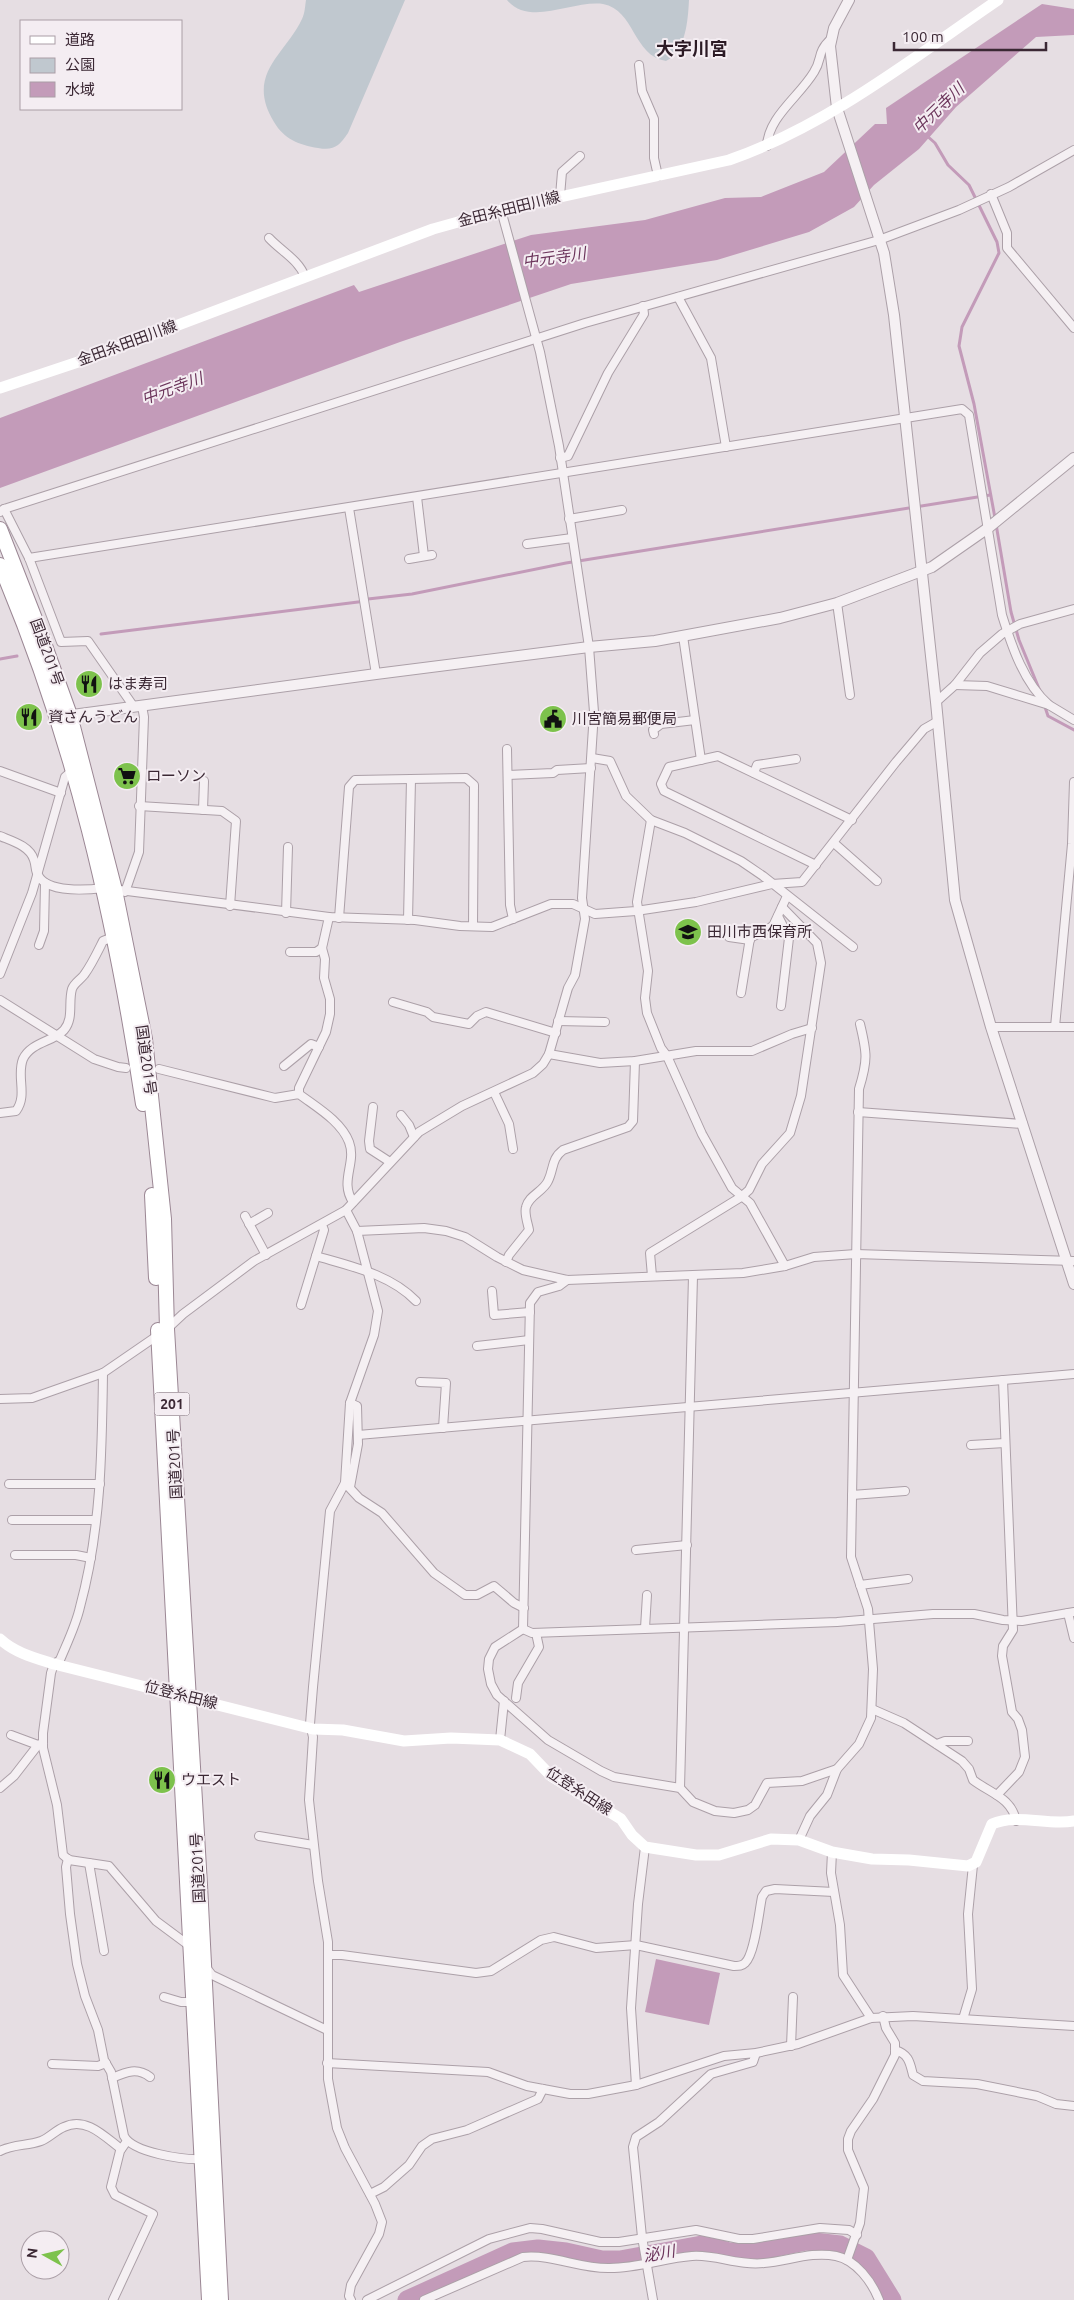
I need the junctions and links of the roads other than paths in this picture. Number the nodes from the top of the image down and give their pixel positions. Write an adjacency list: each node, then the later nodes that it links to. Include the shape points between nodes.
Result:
1 (849, 0): 3 (street)
2 (998, 0): 5 (main road, 金田糸田田川線)
3 (831, 39): 5 (street); 6 (street, via 821,48 815,71 776,120 768,134)
4 (639, 65): 9 (street, via 642,91 654,119 654,158)
5 (838, 112): 6 (main road, 金田糸田田川線); 13 (street)
6 (767, 146): 9 (main road, 金田糸田田川線, via 729,160)
7 (1074, 150): 10 (street)
8 (580, 156): 11 (street, via 562,172)
9 (658, 176): 11 (main road, 金田糸田田川線)
10 (991, 194): 13 (street, via 959,210); 18 (street, via 1007,233 1007,248)
11 (560, 196): 12 (main road, 金田糸田田川線)
12 (501, 210): 15 (main road, 金田糸田田川線, via 433,229); 19 (street)
13 (878, 237): 16 (street); 21 (street, via 884,253 894,315)
14 (269, 238): 15 (street, via 301,266)
15 (305, 277): 20 (main road, 金田糸田田川線, via 96,356)
16 (678, 297): 17 (street); 22 (street, via 711,358)
17 (644, 306): 19 (street); 23 (street, via 644,314 608,372 568,456)
18 (1074, 328)
19 (536, 340): 23 (street); 28 (street)
20 (0, 388)
21 (905, 418): 22 (street); 31 (street, via 962,409 969,415); 38 (street)
22 (726, 448): 25 (street)
23 (560, 458): 25 (street)
24 (1074, 458): 31 (street)
25 (562, 474): 26 (street); 30 (street)
26 (417, 497): 27 (street); 36 (street, via 428,556)
27 (349, 508): 35 (street); 44 (street)
28 (2, 510): 35 (street)
29 (622, 510): 30 (street)
30 (569, 519): 33 (street)
31 (988, 528): 38 (street, via 932,567); 41 (street)
32 (0, 529): 50 (highway, 国道201号 / 201, via 39,629)
33 (572, 538): 34 (street); 43 (street)
34 (527, 544)
35 (28, 558): 49 (street, via 61,642 88,641)
36 (409, 559)
37 (0, 565): 50 (highway, 国道201号 / 201)
38 (922, 570): 39 (street); 47 (street)
39 (837, 603): 42 (street, via 780,618); 46 (street)
40 (1074, 610): 41 (street, via 1020,624)
41 (1007, 631): 45 (street, via 980,653); 48 (street, via 1035,693)
42 (683, 636): 43 (street); 51 (street)
43 (589, 647): 44 (street); 56 (street, via 594,712)
44 (376, 674): 49 (street)
45 (955, 685): 47 (street); 48 (street, via 987,686)
46 (850, 695)
47 (936, 702): 53 (street)
48 (1049, 705): 52 (street)
49 (138, 706): 50 (street); 68 (street, via 144,717)
50 (64, 716): 60 (highway, 国道201号 / 201); 80 (highway, 国道201号 / 201)
51 (695, 720): 54 (street, via 661,724 653,730); 58 (street)
52 (1074, 720)
53 (938, 721): 71 (street, via 924,729); 108 (street, via 955,900)
54 (654, 734)
55 (508, 749): 63 (street)
56 (592, 758): 59 (street); 70 (street, via 610,761 626,796)
57 (796, 759): 62 (street, via 757,765)
58 (701, 760): 62 (street, via 718,756); 75 (street, via 669,767 662,784 664,791)
59 (591, 768): 63 (street); 84 (street)
60 (74, 769): 67 (street, via 65,777); 80 (highway, 国道201号 / 201)
61 (0, 770): 67 (street)
62 (754, 773): 71 (street)
63 (508, 775): 90 (street, via 510,905)
64 (411, 779): 89 (street, via 356,780 349,787); 91 (street); 92 (street, via 466,778 474,785)
65 (204, 781): 69 (street)
66 (1074, 782): 109 (street, via 1072,844)
67 (61, 793): 76 (street)
68 (139, 806): 69 (street); 80 (street, via 139,852)
69 (203, 810): 82 (street, via 222,811 236,821)
70 (651, 820): 79 (street, via 741,861); 85 (street, via 637,902)
71 (852, 820): 73 (street)
72 (0, 836): 76 (street, via 26,848 34,858)
73 (834, 843): 75 (street); 77 (street)
74 (288, 847): 86 (street)
75 (816, 865): 79 (street, via 802,882)
76 (37, 875): 78 (street); 100 (street)
77 (877, 881)
78 (45, 883): 80 (street, via 58,888); 96 (street, via 44,931)
79 (772, 884): 81 (street); 85 (street, via 696,902)
80 (115, 890): 82 (street); 93 (highway, 国道201号 / 201); 152 (highway, 国道201号 / 201, via 145,1039 164,1219)
81 (787, 896): 83 (street); 97 (street)
82 (230, 906): 86 (street)
83 (782, 907): 87 (street); 111 (street, via 816,943 820,953)
84 (583, 908): 85 (street, via 595,914); 90 (street, via 573,904 551,904); 105 (street, via 585,919 575,975)
85 (639, 910): 116 (street, via 648,970 647,1013)
86 (286, 913): 88 (street)
87 (778, 916): 95 (street, via 773,926); 104 (street, via 789,938)
88 (329, 918): 89 (street); 98 (street)
89 (339, 918): 91 (street)
90 (513, 918): 92 (street, via 492,926)
91 (408, 920): 92 (street)
92 (473, 926)
93 (112, 937): 113 (street, via 102,941 95,959 74,985 70,1017 63,1031); 152 (highway, 国道201号 / 201, via 146,1122)
94 (729, 937): 95 (street)
95 (750, 940): 101 (street)
96 (39, 945)
97 (853, 947)
98 (322, 948): 99 (street, via 316,952); 114 (street, via 330,1014)
99 (290, 952)
100 (0, 974)
101 (741, 993)
102 (0, 1000): 113 (street)
103 (393, 1002): 112 (street, via 427,1012 432,1017 469,1024 486,1012)
104 (781, 1006)
105 (558, 1022): 106 (street); 112 (street)
106 (606, 1022)
107 (860, 1024): 124 (street, via 866,1066 859,1089)
108 (991, 1027): 109 (street); 127 (street)
109 (1055, 1027): 110 (street)
110 (1074, 1027)
111 (812, 1028): 116 (street, via 760,1049 696,1051); 131 (street, via 801,1096 790,1134 762,1164 749,1190)
112 (556, 1032): 115 (street)
113 (55, 1035): 119 (street, via 94,1059); 125 (street, via 29,1050 21,1071 23,1094 20,1106 16,1111)
114 (319, 1048): 118 (street, via 311,1044); 122 (street)
115 (549, 1054): 117 (street, via 600,1063); 121 (street, via 533,1073)
116 (667, 1056): 117 (street); 131 (street, via 702,1134 732,1188)
117 (635, 1060): 141 (street, via 633,1121 628,1127 563,1150 555,1156 549,1180 530,1198 525,1209 529,1230)
118 (284, 1066)
119 (126, 1068)
120 (159, 1069): 122 (street, via 275,1098)
121 (494, 1092): 128 (street, via 462,1106); 129 (street, via 509,1124)
122 (299, 1094): 132 (street, via 337,1124 349,1142 347,1194)
123 (373, 1107): 130 (street, via 370,1150)
124 (858, 1112): 127 (street); 137 (street)
125 (0, 1113)
126 (402, 1115): 128 (street)
127 (1023, 1124): 140 (street)
128 (414, 1137): 130 (street)
129 (513, 1149)
130 (390, 1162): 132 (street)
131 (741, 1197): 142 (street, via 750,1203); 144 (street, via 650,1253)
132 (353, 1202): 133 (street)
133 (346, 1210): 135 (street); 136 (street)
134 (268, 1213): 138 (street, via 247,1220)
135 (322, 1225): 138 (street); 139 (street, via 324,1230)
136 (357, 1231): 141 (street, via 424,1228 446,1231 465,1237); 143 (street)
137 (856, 1254): 140 (street); 142 (street, via 814,1257); 159 (street)
138 (266, 1255): 152 (street)
139 (316, 1256): 143 (street); 150 (street)
140 (1070, 1261): 147 (street)
141 (506, 1262): 146 (street, via 534,1273)
142 (786, 1266): 145 (street)
143 (368, 1271): 149 (street, via 404,1289); 161 (street, via 378,1311 374,1335)
144 (652, 1276): 145 (street); 146 (street)
145 (693, 1276): 162 (street)
146 (567, 1280): 151 (street, via 538,1292 530,1303)
147 (1074, 1284)
148 (492, 1291): 151 (street, via 494,1315)
149 (416, 1300)
150 (301, 1305)
151 (530, 1312): 153 (street)
152 (163, 1332): 155 (street); 193 (highway, 国道201号 / 201)
153 (529, 1340): 154 (street); 163 (street)
154 (477, 1346)
155 (103, 1373): 160 (street, via 32,1398); 169 (street)
156 (1074, 1374): 157 (street)
157 (1003, 1380): 159 (street); 166 (street)
158 (420, 1382): 164 (street, via 446,1384)
159 (854, 1394): 162 (street); 172 (street)
160 (0, 1399)
161 (350, 1404): 165 (street, via 356,1406); 170 (street)
162 (690, 1408): 163 (street); 175 (street)
163 (528, 1422): 164 (street); 182 (street)
164 (443, 1428): 165 (street)
165 (358, 1435): 170 (street)
166 (1005, 1443): 167 (street); 185 (street)
167 (971, 1444)
168 (9, 1484): 169 (street)
169 (100, 1484): 174 (street)
170 (348, 1485): 182 (street, via 359,1498 382,1513 434,1573 449,1584 465,1595 477,1595 494,1586); 197 (street, via 330,1511)
171 (905, 1491): 172 (street)
172 (852, 1495): 180 (street, via 851,1557)
173 (12, 1520): 174 (street)
174 (96, 1520): 178 (street)
175 (687, 1545): 176 (street); 186 (street)
176 (636, 1550)
177 (16, 1555): 178 (street, via 76,1554)
178 (91, 1558): 192 (street, via 80,1608 60,1660)
179 (908, 1580): 180 (street)
180 (860, 1585): 184 (street)
181 (647, 1595): 187 (street)
182 (524, 1608): 188 (street)
183 (1071, 1612): 185 (street); 190 (street)
184 (869, 1619): 185 (street, via 974,1614); 186 (street); 196 (street, via 874,1669)
185 (1012, 1621): 206 (street, via 1013,1630 1003,1646 1002,1656 1012,1712 1022,1730 1025,1758 1019,1772)
186 (685, 1627): 187 (street); 205 (street)
187 (645, 1628): 189 (street)
188 (524, 1629): 189 (street); 195 (street, via 495,1647 489,1659 491,1684)
189 (536, 1632): 194 (street, via 539,1647 518,1683)
190 (1074, 1638)
191 (0, 1640): 192 (main road, 位登糸田線, via 8,1647)
192 (54, 1664): 193 (main road, 位登糸田線); 201 (street)
193 (183, 1695): 197 (main road, 位登糸田線); 219 (highway, 国道201号 / 201); 222 (highway, 国道201号 / 201)
194 (516, 1698)
195 (504, 1701): 199 (street); 205 (street, via 548,1740 601,1771 614,1777)
196 (872, 1709): 202 (street, via 904,1722); 203 (street, via 859,1744)
197 (312, 1729): 199 (main road, 位登糸田線, via 343,1730 404,1741 451,1738); 211 (street, via 309,1800)
198 (11, 1734): 201 (street)
199 (500, 1740): 212 (main road, 位登糸田線, via 530,1754 551,1776 621,1819)
200 (968, 1742): 202 (street, via 944,1741)
201 (40, 1744): 204 (street); 214 (street, via 57,1805 64,1855)
202 (937, 1744): 206 (street, via 962,1761 973,1780)
203 (837, 1769): 205 (street, via 802,1782 767,1783 755,1805 734,1813 693,1802); 210 (street, via 826,1795 810,1816)
204 (0, 1788)
205 (680, 1788)
206 (997, 1795): 207 (street, via 1014,1810)
207 (1016, 1821): 208 (main road, via 1062,1824); 216 (main road, via 1002,1820 992,1824)
208 (1074, 1821)
209 (259, 1836): 211 (street)
210 (799, 1840): 212 (main road, via 771,1839 719,1855); 213 (main road)
211 (313, 1845): 221 (street)
212 (645, 1847): 218 (street)
213 (832, 1852): 216 (main road, via 872,1859); 217 (street, via 830,1874)
214 (68, 1859): 215 (street); 234 (street, via 70,1914 77,1964)
215 (89, 1863): 219 (street, via 109,1866 156,1921); 220 (street)
216 (973, 1864): 228 (street, via 968,1914 972,1989)
217 (834, 1892): 218 (street, via 766,1891 751,1952 742,1965); 227 (street, via 843,1975)
218 (636, 1945): 221 (street, via 596,1948 554,1936 541,1940 490,1971 476,1973); 239 (street, via 631,2008)
219 (190, 1947): 222 (street); 225 (highway, 国道201号 / 201)
220 (104, 1951)
221 (328, 1954): 230 (street)
222 (203, 1964): 230 (street, via 212,1975); 253 (highway, 国道201号 / 201)
223 (164, 1997): 225 (street)
224 (793, 1997): 231 (street)
225 (193, 2002): 245 (highway, 国道201号 / 201)
226 (883, 2016): 227 (street); 228 (street); 232 (street)
227 (871, 2018): 231 (street)
228 (963, 2019): 229 (street)
229 (1074, 2026)
230 (327, 2030): 235 (street)
231 (791, 2046): 233 (street)
232 (895, 2050): 241 (street, via 909,2058 913,2075 923,2080 976,2084); 247 (street, via 873,2099 848,2139 848,2150 864,2188)
233 (756, 2053): 239 (street, via 708,2060); 248 (street, via 753,2062 711,2074 659,2122 636,2137 633,2147)
234 (106, 2063): 236 (street, via 98,2066); 238 (street)
235 (327, 2063): 240 (street, via 488,2072); 246 (street, via 337,2128)
236 (52, 2064)
237 (150, 2077): 238 (street, via 131,2070)
238 (112, 2078): 242 (street)
239 (636, 2085): 240 (street, via 588,2094)
240 (543, 2089): 246 (street, via 538,2099 467,2130 432,2139 422,2146 409,2165 384,2187)
241 (1074, 2106)
242 (127, 2141): 243 (street); 245 (street, via 152,2152)
243 (121, 2149): 244 (street, via 87,2125 74,2124 64,2126 41,2141 9,2146); 251 (street, via 111,2187 115,2195 153,2214)
244 (0, 2151)
245 (202, 2159): 252 (highway, 国道201号 / 201)
246 (370, 2194): 254 (street, via 382,2222 379,2234 351,2285)
247 (856, 2237): 248 (street, via 849,2230 820,2228 753,2239 696,2230); 249 (street)
248 (643, 2240): 250 (street); 255 (street, via 600,2242 530,2228 508,2232)
249 (847, 2258): 250 (street, via 820,2254 750,2264 695,2256); 258 (street, via 876,2291)
250 (647, 2262): 256 (street, via 595,2268 546,2257 523,2257); 257 (street)
251 (112, 2300)
252 (209, 2300)
253 (221, 2300)
254 (350, 2300)
255 (366, 2300)
256 (424, 2300)
257 (653, 2300)
258 (879, 2300)

